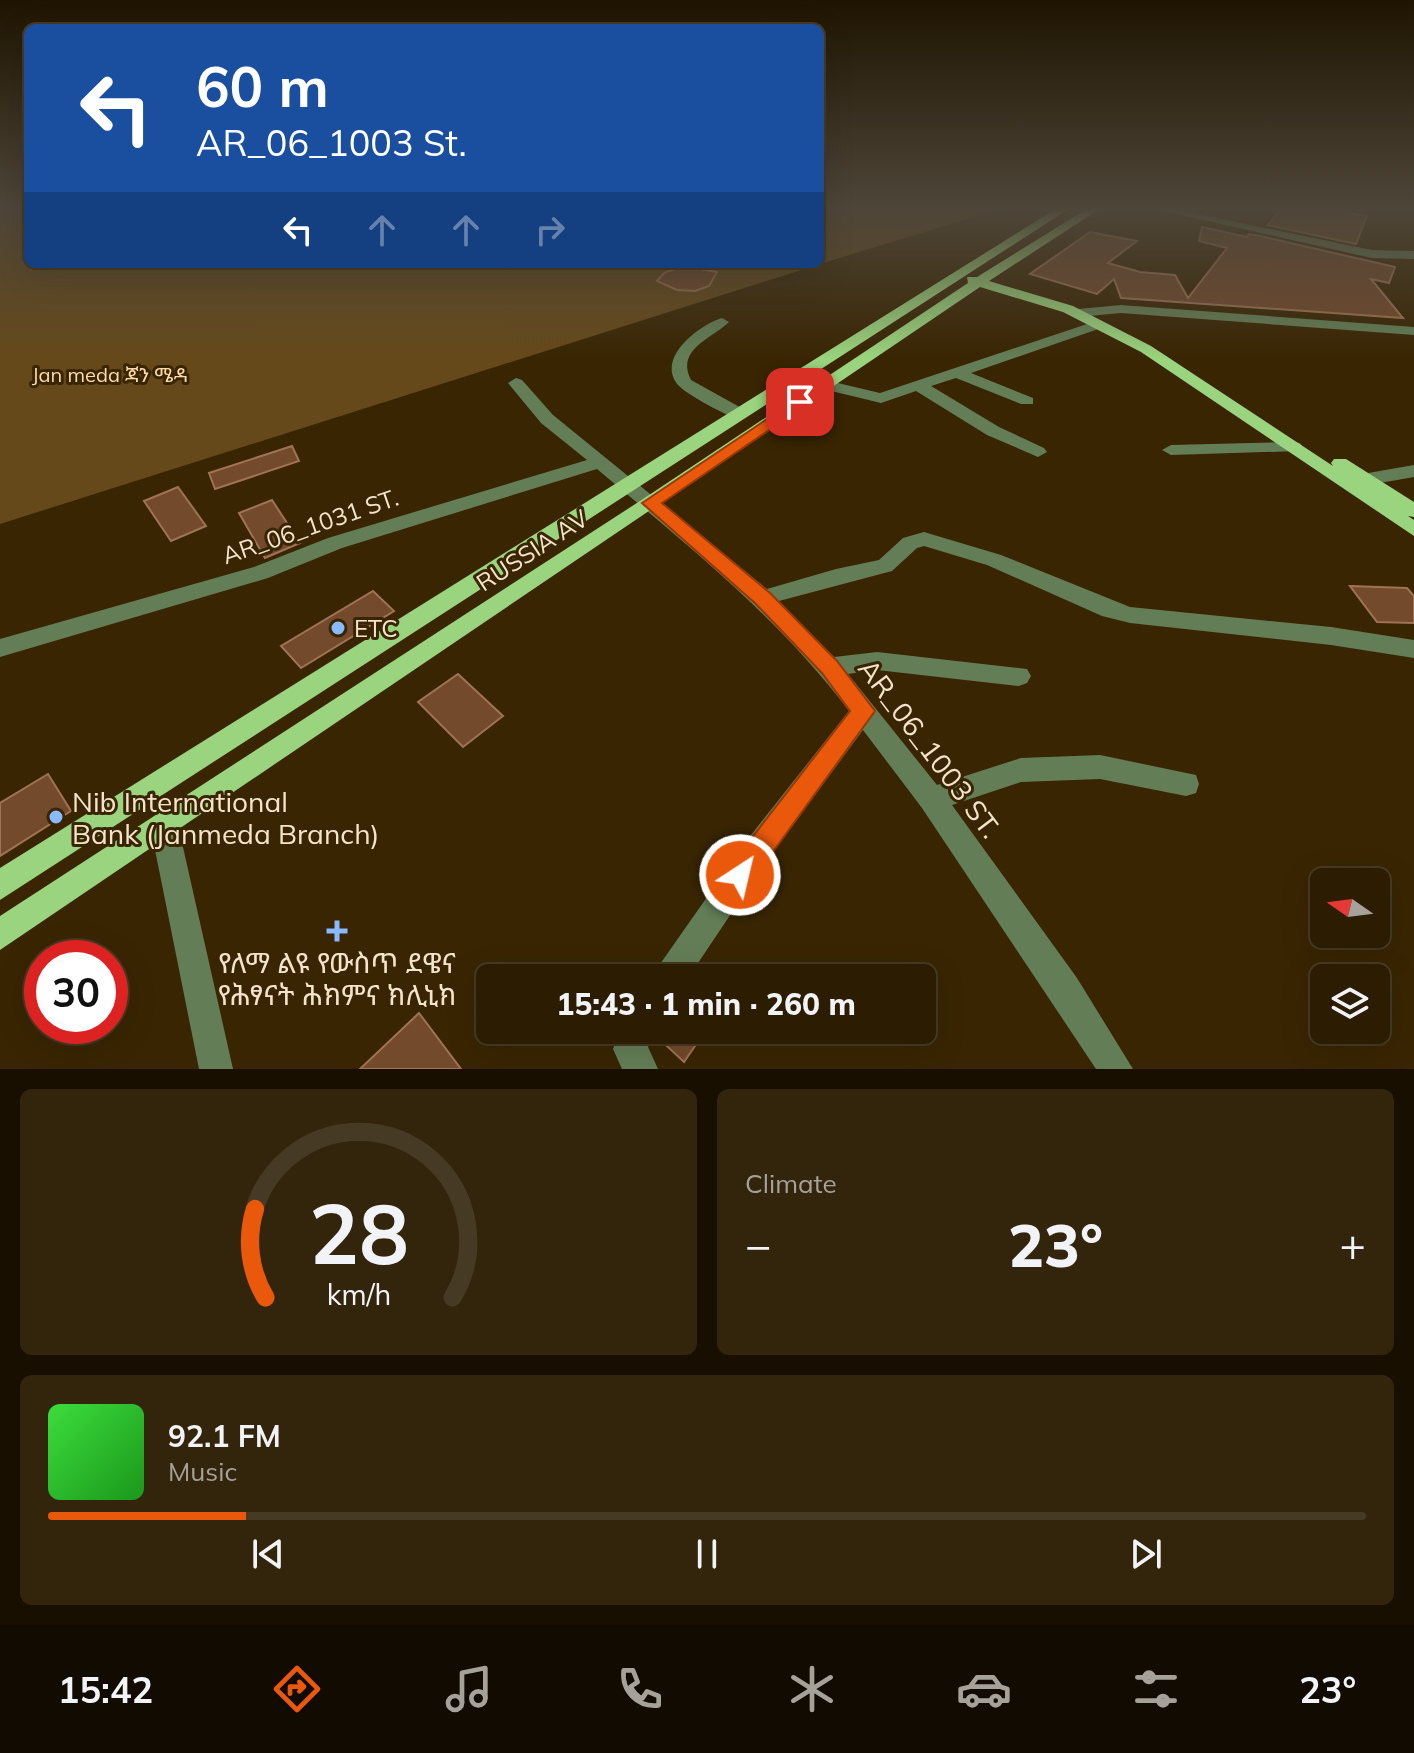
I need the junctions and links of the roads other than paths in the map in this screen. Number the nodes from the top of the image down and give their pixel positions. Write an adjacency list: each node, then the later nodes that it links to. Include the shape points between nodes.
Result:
1 (994, 260): 3 (main road, RUSSIA AV)
2 (1001, 260): 3 (main road, RUSSIA AV)
3 (972, 276): 4 (main road); 9 (main road, RUSSIA AV); 13 (main road, RUSSIA AV)
4 (1089, 316): 6 (street, via 1134,310); 7 (street); 12 (main road)
5 (722, 322): 13 (street, via 694,338 684,352 680,373 685,383)
6 (1414, 331)
7 (955, 372): 10 (street); 11 (street)
8 (516, 383): 17 (street, via 547,419)
9 (825, 385): 10 (street, via 877,399); 22 (main road, RUSSIA AV)
10 (919, 386): 16 (street)
11 (1027, 401)
12 (1252, 412): 14 (main road); 19 (main road)
13 (739, 414): 21 (main road, RUSSIA AV)
14 (1294, 447): 15 (street); 20 (main road)
15 (1171, 450)
16 (1038, 452)
17 (600, 462): 21 (street); 26 (street, AR_06_1031 ST., via 349,538 261,573)
18 (1414, 471): 19 (street)
19 (1368, 481): 20 (street); 23 (main road)
20 (1346, 483): 24 (main road)
21 (628, 488): 22 (street, AR_06_1003 ST.); 34 (main road, RUSSIA AV)
22 (650, 503): 25 (street, AR_06_1003 ST.); 33 (main road, RUSSIA AV)
23 (1414, 511)
24 (1414, 529)
25 (763, 598): 27 (street, via 885,566 910,543 924,539 994,560 1130,615); 28 (street, AR_06_1003 ST.)
26 (0, 648)
27 (1414, 649)
28 (829, 667): 29 (street, via 877,661); 30 (street, AR_06_1003 ST.)
29 (1019, 676)
30 (863, 711): 32 (street, AR_06_1003 ST.); 36 (street)
31 (1186, 784): 32 (street, via 1100,767 1021,770)
32 (932, 799): 40 (street, AR_06_1003 ST.)
33 (164, 825): 35 (main road, RUSSIA AV); 38 (street)
34 (0, 885)
35 (0, 934)
36 (679, 964)
37 (632, 1044): 39 (street)
38 (216, 1069)
39 (641, 1069)
40 (1116, 1069)

